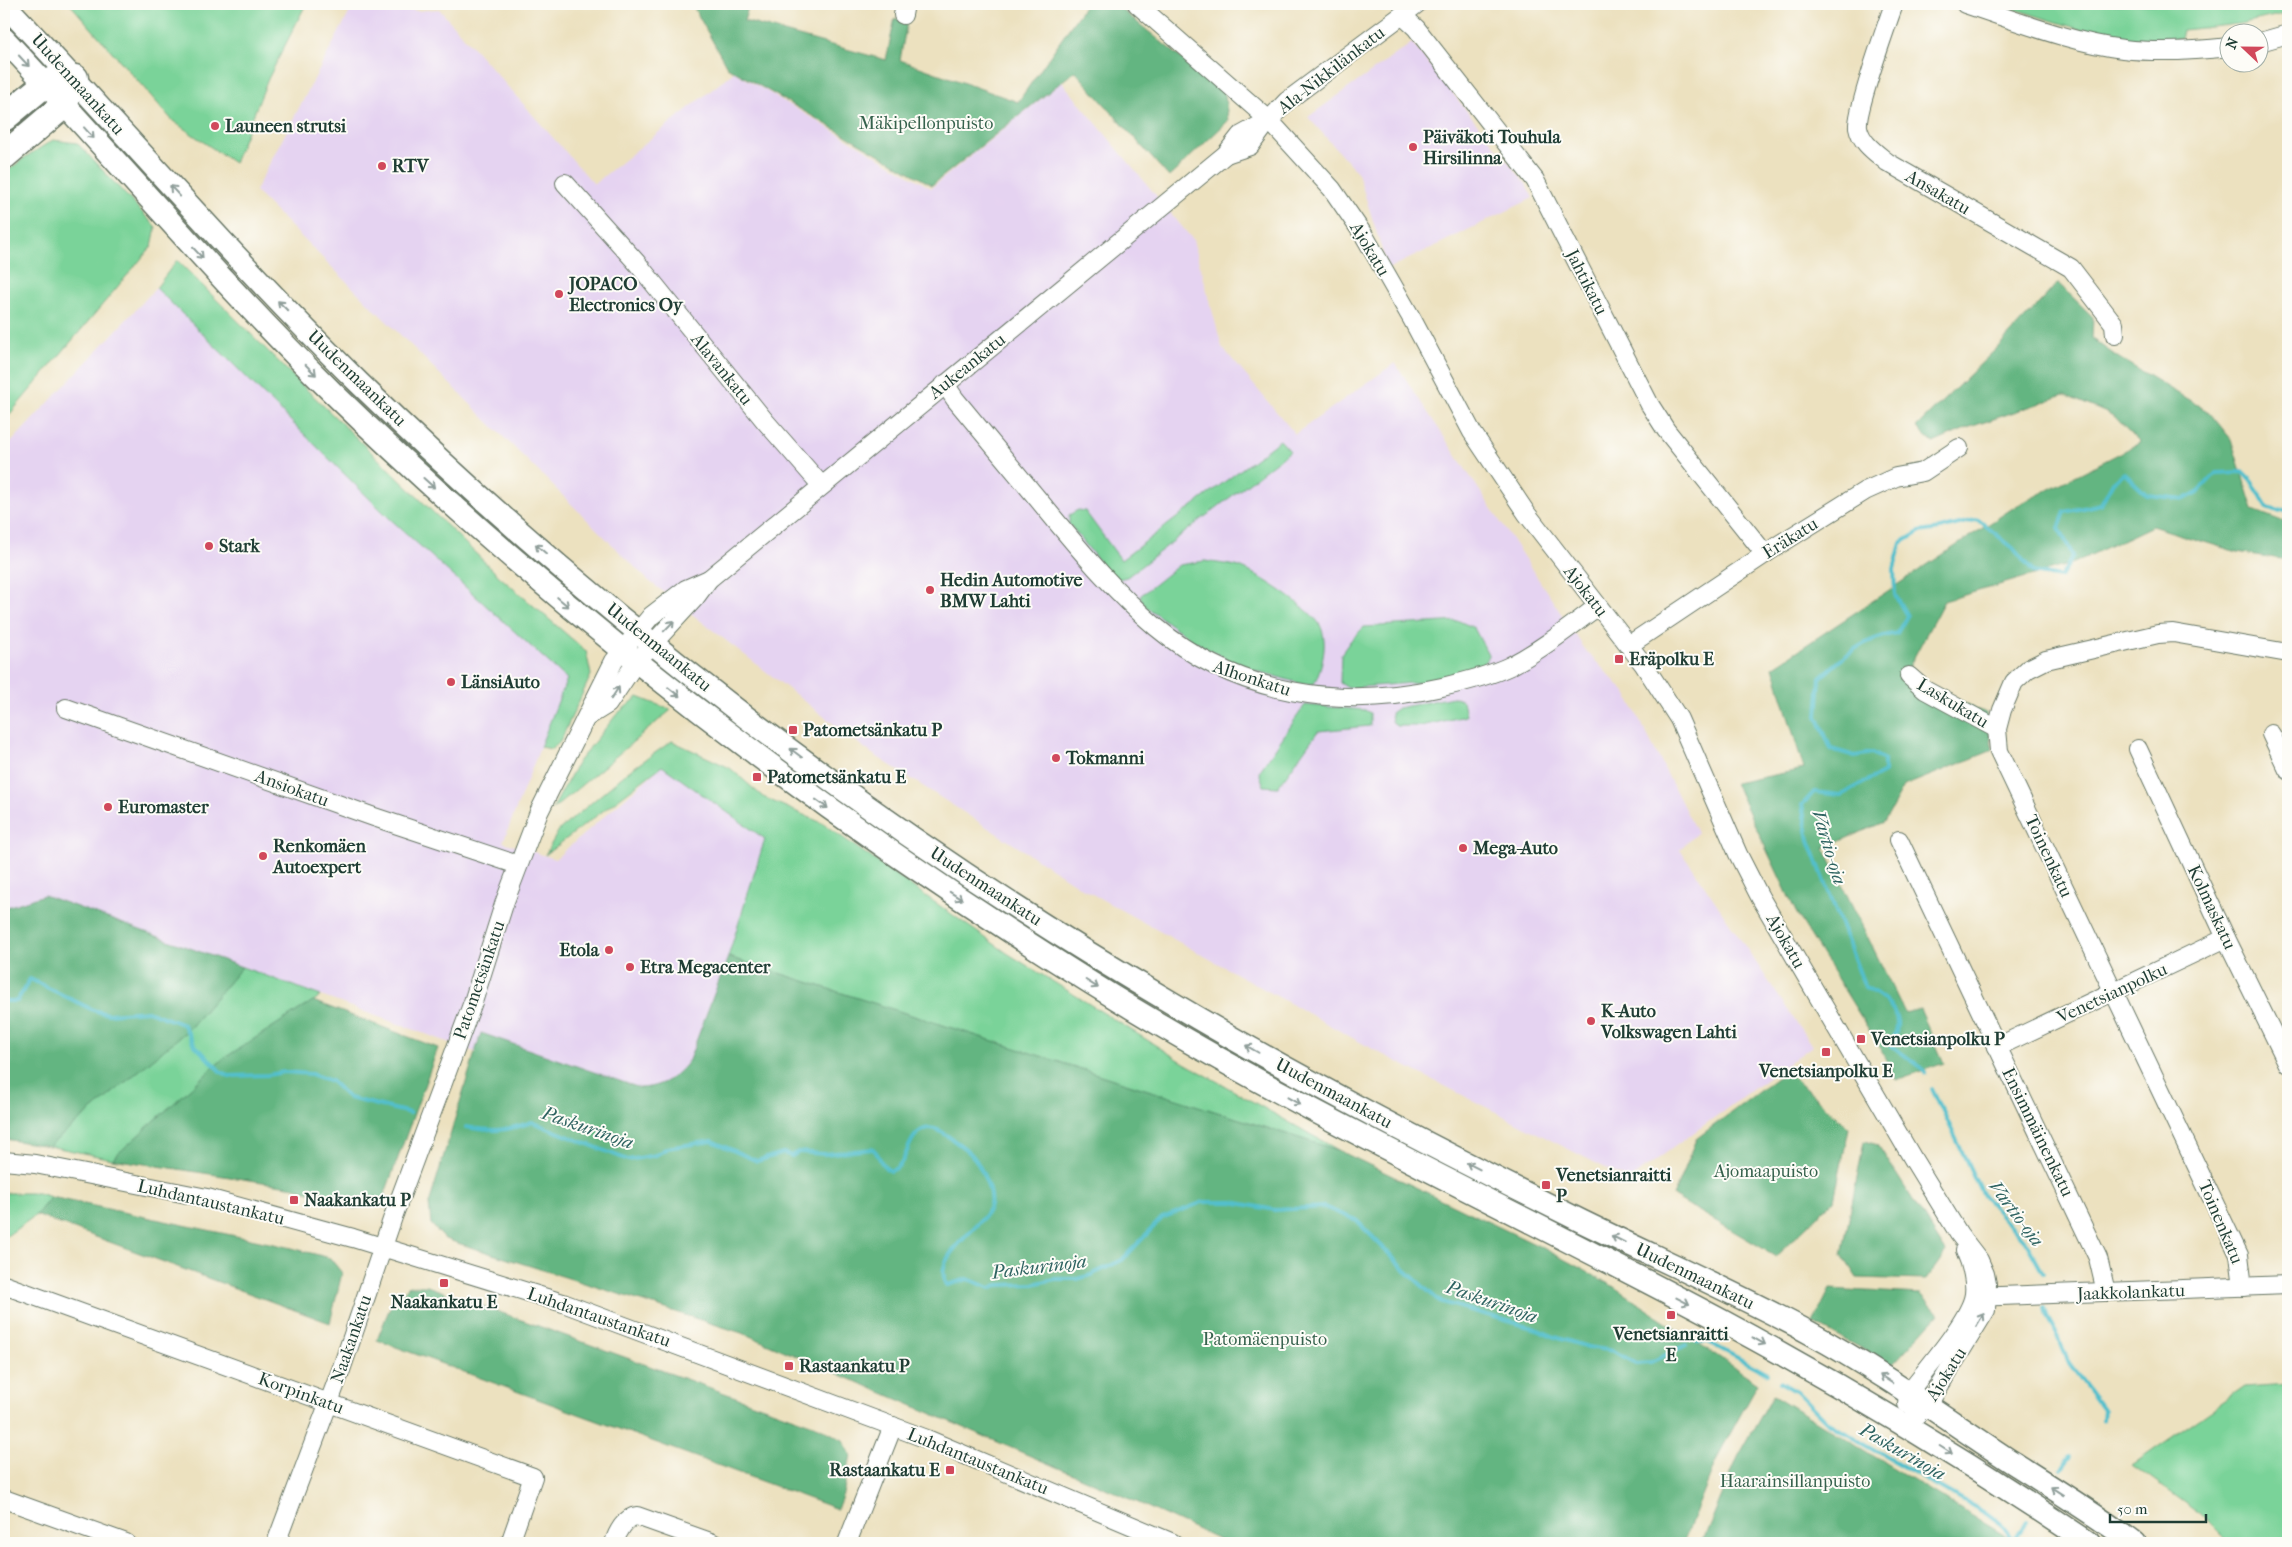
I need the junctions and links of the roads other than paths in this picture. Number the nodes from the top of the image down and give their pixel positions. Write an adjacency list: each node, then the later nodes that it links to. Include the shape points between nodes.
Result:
1 (4, 4): 11 (main road, Uudenmaankatu)
2 (1137, 4): 15 (street, Ajokatu)
3 (1417, 4): 6 (street, Ala-Nikkilänkatu)
4 (1894, 4): 18 (street, Ansakatu, via 1863,103 1858,126 1864,142 1887,162 2071,268 2114,324)
5 (1965, 4): 10 (street, via 2085,42 2124,49 2188,51)
6 (1402, 15): 15 (street, Ala-Nikkilänkatu, via 1286,101); 22 (street, Jahtikatu, via 1416,28 1535,180 1650,405 1666,430)
7 (2288, 34): 8 (street)
8 (2270, 39)
9 (4, 40): 12 (main road, Uudenmaankatu, one-way to 12)
10 (2220, 48)
11 (74, 78): 12 (highway, via 58,78); 13 (highway); 24 (main road, Uudenmaankatu, one-way to 11, via 499,513 361,384 259,281)
12 (45, 84): 13 (main road, Uudenmaankatu); 14 (highway)
13 (64, 106): 16 (highway); 27 (main road, Uudenmaankatu, one-way to 27, via 176,230 333,393 550,591)
14 (4, 118)
15 (1269, 120): 19 (street, Aukeankatu, via 1250,146 1226,154); 23 (street, Ajokatu, via 1332,189 1412,319 1472,432 1527,514)
16 (4, 156)
17 (566, 183): 21 (street, Alavankatu, via 638,263)
18 (2115, 334)
19 (945, 384): 21 (street, Aukeankatu); 23 (street, Alhonkatu, via 1084,555 1120,593 1157,628 1207,663 1253,682 1329,697 1381,698 1466,682 1509,666 1558,636)
20 (1959, 448): 22 (street, Eräkatu, via 1923,472 1896,478 1865,491)
21 (821, 485): 24 (street, Aukeankatu, via 709,580 686,589 651,616)
22 (1765, 554): 25 (street, Eräkatu)
23 (1598, 606): 25 (street, Ajokatu)
24 (646, 637): 27 (street, Patometsänkatu); 47 (main road, Uudenmaankatu, one-way to 24, via 1770,1311 1578,1219 1378,1117 1170,1002 1012,904 878,813 730,704)
25 (1629, 645): 46 (street, Ajokatu, via 1679,719 1760,897 1959,1234)
26 (2288, 654): 30 (street, Toinenkatu, via 2174,633 2046,660 2028,669 2014,682)
27 (630, 656): 35 (street, Patometsänkatu, via 602,683 559,768); 50 (main road, Uudenmaankatu, one-way to 50, via 768,765 842,818 970,906 1163,1028 1348,1130 1716,1318)
28 (1909, 676): 30 (street, Laskukatu, via 1925,690)
29 (66, 708): 35 (street, Ansiokatu)
30 (1997, 728): 37 (street, Toinenkatu, via 1999,751)
31 (2271, 734): 33 (street)
32 (2138, 749): 36 (street, Kolmaskatu)
33 (2288, 770)
34 (1898, 840): 38 (street, Ensimmäinenkatu)
35 (518, 865): 41 (street, Patometsänkatu, via 473,1002)
36 (2226, 938): 37 (street, Venetsianpolku); 39 (street, Kolmaskatu)
37 (2114, 992): 38 (street, Venetsianpolku); 44 (street, Toinenkatu, via 2239,1255)
38 (1997, 1047): 45 (street, Ensimmäinenkatu, via 2098,1258)
39 (2288, 1064)
40 (4, 1161): 41 (street, Luhdantaustankatu, via 35,1164 207,1198)
41 (383, 1248): 48 (street, Naakankatu); 51 (street, Luhdantaustankatu, via 563,1303)
42 (4, 1285): 48 (street, Korpinkatu)
43 (2288, 1285): 44 (street, Jaakkolankatu)
44 (2243, 1287): 45 (street, Jaakkolankatu)
45 (2106, 1292): 46 (street, Jaakkolankatu)
46 (1980, 1297): 47 (street, Ajokatu); 49 (street, Ajokatu, one-way to 46, via 1986,1310)
47 (1908, 1394): 49 (main road, Uudenmaankatu); 50 (street, Ajokatu)
48 (328, 1403): 54 (street, Naakankatu); 55 (street, Korpinkatu, via 532,1477)
49 (1927, 1406): 50 (street, Ajokatu); 61 (main road, Uudenmaankatu, one-way to 49)
50 (1905, 1425): 60 (main road, Uudenmaankatu, one-way to 60)
51 (893, 1426): 58 (street); 59 (street, Luhdantaustankatu)
52 (4, 1499): 53 (street)
53 (126, 1543)
54 (276, 1543)
55 (510, 1543)
56 (614, 1543): 57 (street, via 624,1523 632,1516)
57 (713, 1543)
58 (847, 1543)
59 (1173, 1543)
60 (2089, 1543)
61 (2134, 1543)

